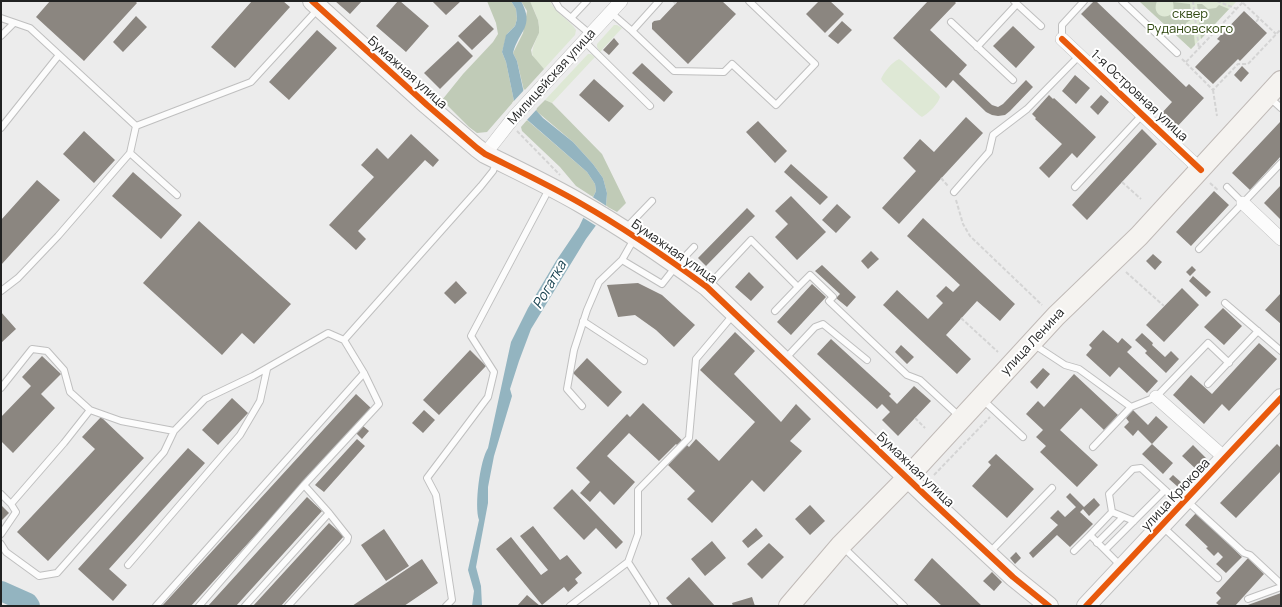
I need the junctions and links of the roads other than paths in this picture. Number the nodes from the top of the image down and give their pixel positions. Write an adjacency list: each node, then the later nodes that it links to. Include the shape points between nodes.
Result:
1 (554, 1): 12 (lane)
2 (587, 1): 12 (lane)
3 (621, 1): 10 (street, Милицейская улица)
4 (659, 1): 16 (lane)
5 (749, 1): 16 (lane, via 815,64 776,105 732,64 724,72 674,70)
6 (1084, 1): 19 (lane, via 1062,25)
7 (1122, 1): 21 (lane)
8 (1016, 3): 15 (lane); 20 (lane)
9 (316, 4): 29 (lane, via 251,82); 32 (street, Бумажная улица, via 476,148)
10 (610, 12): 16 (lane); 18 (street, Милицейская улица)
11 (1, 18): 14 (lane)
12 (571, 18): 18 (lane)
13 (951, 22): 20 (lane)
14 (14, 23): 17 (lane); 22 (lane, via 30,28)
15 (1041, 26)
16 (632, 31)
17 (1, 36)
18 (587, 38): 27 (lane); 32 (street, Милицейская улица, via 537,93)
19 (1062, 39): 23 (street, 1-я Островная улица)
20 (977, 47): 24 (lane)
21 (1177, 53)
22 (59, 55): 29 (lane); 30 (lane)
23 (1080, 55): 28 (street, 1-я Островная улица); 38 (lane, via 1027,109 993,135 989,152)
24 (1013, 80)
25 (1281, 81): 26 (main road, улица Ленина)
26 (1274, 102): 34 (main road, улица Ленина)
27 (650, 106)
28 (1143, 114): 34 (street, 1-я Островная улица); 36 (lane)
29 (136, 126): 31 (lane)
30 (1, 128)
31 (130, 153): 39 (lane); 50 (lane, via 58,236 18,278)
32 (492, 157): 35 (street, Бумажная улица); 56 (lane, via 493,171 481,186)
33 (1281, 163): 41 (lane)
34 (1201, 170): 57 (main road, улица Ленина)
35 (556, 182): 42 (street, Бумажная улица, via 580,202); 108 (lane, via 471,336 494,372 488,397 427,478 436,495 452,600)
36 (1075, 187)
37 (1227, 187): 41 (lane)
38 (954, 192)
39 (177, 195)
40 (652, 201): 42 (lane)
41 (1243, 203): 43 (street); 45 (lane)
42 (624, 230): 46 (lane); 47 (street, Бумажная улица)
43 (1281, 239)
44 (694, 247): 47 (lane)
45 (1199, 248)
46 (622, 260): 47 (lane, via 662,284); 54 (lane, via 599,282)
47 (677, 265): 48 (street, Бумажная улица)
48 (707, 287): 49 (lane, via 751,240); 53 (street, Бумажная улица)
49 (798, 287): 52 (lane); 73 (lane, via 810,275 833,297 828,301 907,375 920,380)
50 (1, 291)
51 (1225, 302): 55 (lane)
52 (775, 311)
53 (734, 313): 59 (street, Бумажная улица); 98 (lane, via 696,359 689,438 638,490 638,534)
54 (583, 321): 61 (lane); 70 (lane, via 574,350 567,389)
55 (1258, 331): 58 (lane); 62 (lane)
56 (344, 340): 63 (lane, via 328,333); 64 (lane)
57 (1032, 343): 69 (main road, улица Ленина); 71 (lane, via 1065,365 1079,369)
58 (1281, 351)
59 (784, 360): 60 (lane, via 815,327 823,324); 78 (street, Бумажная улица)
60 (867, 360)
61 (644, 361)
62 (1229, 362): 65 (lane); 67 (lane, via 1208,343)
63 (266, 369): 74 (lane, via 205,399); 99 (lane, via 260,401 240,435)
64 (364, 373): 79 (lane, via 379,404); 104 (lane)
65 (1208, 384)
66 (1, 388): 72 (lane, via 32,349 47,351 64,370 70,392)
67 (1156, 396): 71 (lane); 77 (street)
68 (1281, 398): 77 (street, улица Крюкова)
69 (988, 404): 73 (main road, улица Ленина); 75 (lane)
70 (582, 406)
71 (1131, 407): 76 (lane)
72 (90, 410): 74 (lane, via 121,421); 84 (lane)
73 (962, 419): 78 (main road, улица Ленина)
74 (174, 431): 93 (lane, via 164,452 57,574 39,576 6,552)
75 (1023, 437)
76 (1093, 447)
77 (1225, 458): 83 (street, улица Крюкова)
78 (907, 478): 94 (main road, улица Ленина); 97 (street, Бумажная улица)
79 (304, 485): 86 (lane); 105 (lane)
80 (1052, 488): 97 (lane)
81 (1165, 490): 83 (lane); 85 (lane, via 1141,468 1133,469 1109,494); 88 (lane)
82 (1, 494): 84 (lane)
83 (1184, 502): 89 (street, улица Крюкова); 102 (lane, via 1244,553 1250,555)
84 (11, 504): 90 (lane, via 16,512)
85 (1112, 512): 87 (lane); 91 (lane)
86 (329, 513): 106 (lane); 107 (lane, via 348,537 347,541)
87 (1123, 517): 88 (lane); 92 (lane)
88 (1134, 521): 95 (lane)
89 (1162, 526): 100 (street, улица Крюкова); 101 (lane)
90 (1, 534)
91 (1090, 535): 92 (lane); 96 (lane)
92 (1097, 543): 95 (lane)
93 (1, 544)
94 (841, 545): 111 (main road, улица Ленина); 112 (lane)
95 (1105, 550): 100 (lane)
96 (1074, 551)
97 (988, 554): 113 (street, Бумажная улица)
98 (628, 562): 109 (lane); 110 (lane, via 655,604)
99 (128, 565)
100 (1122, 567): 114 (street, улица Крюкова)
101 (1218, 578)
102 (1281, 585): 103 (lane)
103 (1248, 599)
104 (156, 606)
105 (199, 606)
106 (244, 606)
107 (288, 606)
108 (446, 606)
109 (570, 606)
110 (653, 606)
111 (789, 606)
112 (904, 606)
113 (1049, 606)
114 (1086, 606)

